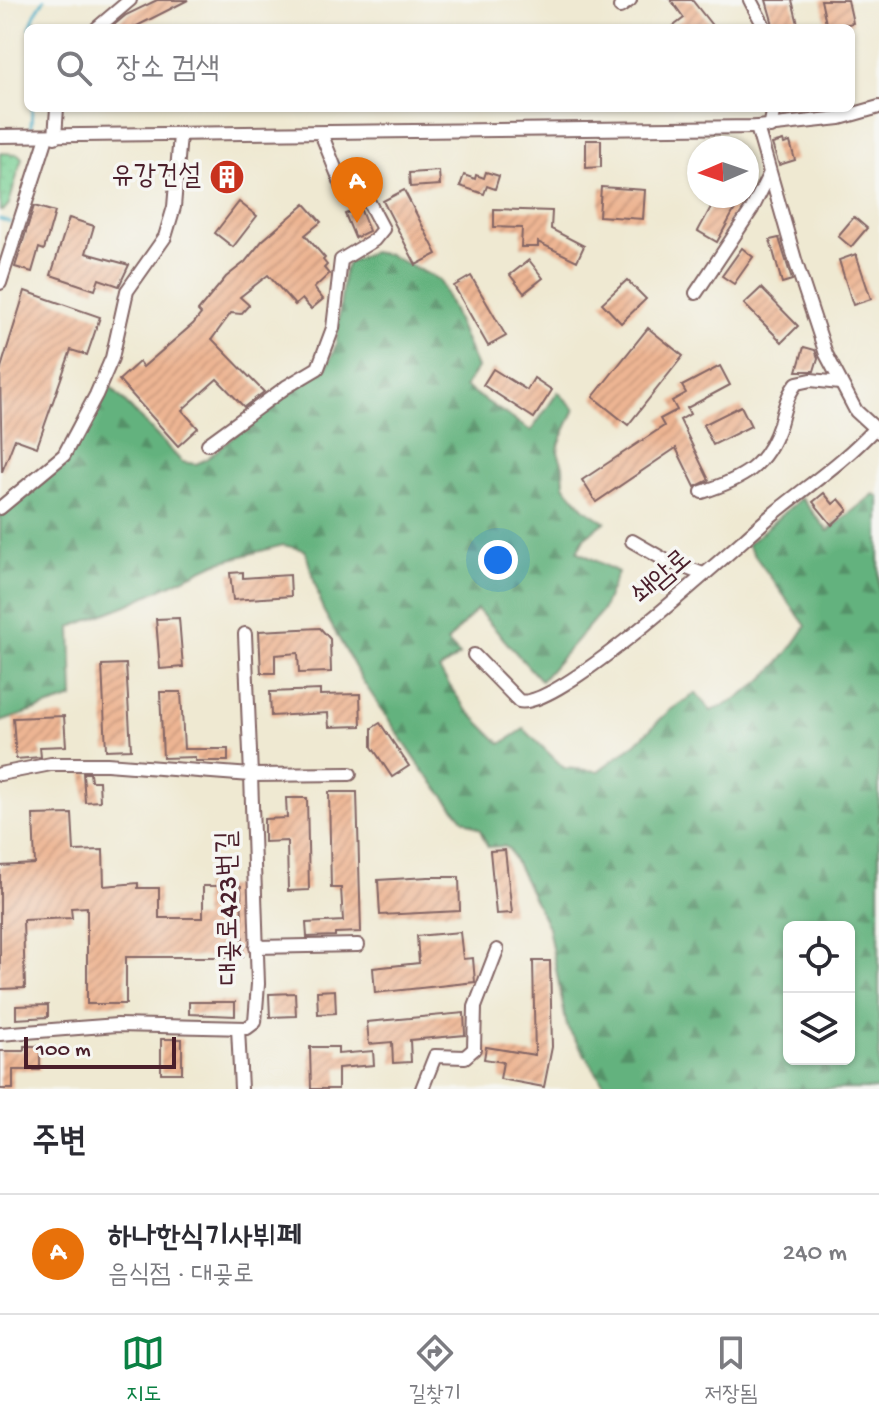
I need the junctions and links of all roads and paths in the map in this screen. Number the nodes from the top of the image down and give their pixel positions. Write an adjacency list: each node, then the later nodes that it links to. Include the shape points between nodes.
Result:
1 (130, 0): 3 (street)
2 (750, 0): 4 (street)
3 (102, 24)
4 (763, 24)
5 (879, 107): 8 (street, via 840,118)
6 (56, 112): 12 (street)
7 (772, 112): 8 (street)
8 (763, 127): 9 (street); 13 (street, 쇄암로)
9 (321, 133): 10 (street); 18 (street, via 345,193 364,193 383,229 341,260 333,328 318,368)
10 (180, 135): 12 (street); 20 (street, via 174,207 165,237 127,291 112,358 96,395 64,455)
11 (0, 136): 12 (street)
12 (51, 137): 14 (street)
13 (769, 175): 15 (street); 16 (street, 쇄암로)
14 (0, 283)
15 (696, 293)
16 (840, 383): 17 (street, 쇄암로, via 856,411); 19 (street, via 797,383 776,436 755,465 740,479)
17 (877, 430): 22 (street, 쇄암로)
18 (208, 444)
19 (702, 492)
20 (0, 508)
21 (632, 541): 22 (street)
22 (703, 574): 24 (street, 쇄암로, via 624,643 532,702 519,701)
23 (245, 634): 27 (street, 대곶로423번길)
24 (474, 655)
25 (0, 774): 27 (street, via 51,764 107,764)
26 (350, 774): 27 (street)
27 (251, 775): 29 (street, 대곶로423번길)
28 (358, 945): 29 (street)
29 (256, 947): 31 (street, 대곶로423번길, via 255,1022)
30 (497, 950): 34 (street, via 475,1007 474,1049 465,1057 435,1056)
31 (238, 1028): 32 (street, via 117,1025); 33 (street)
32 (0, 1034)
33 (241, 1089)
34 (422, 1089)

